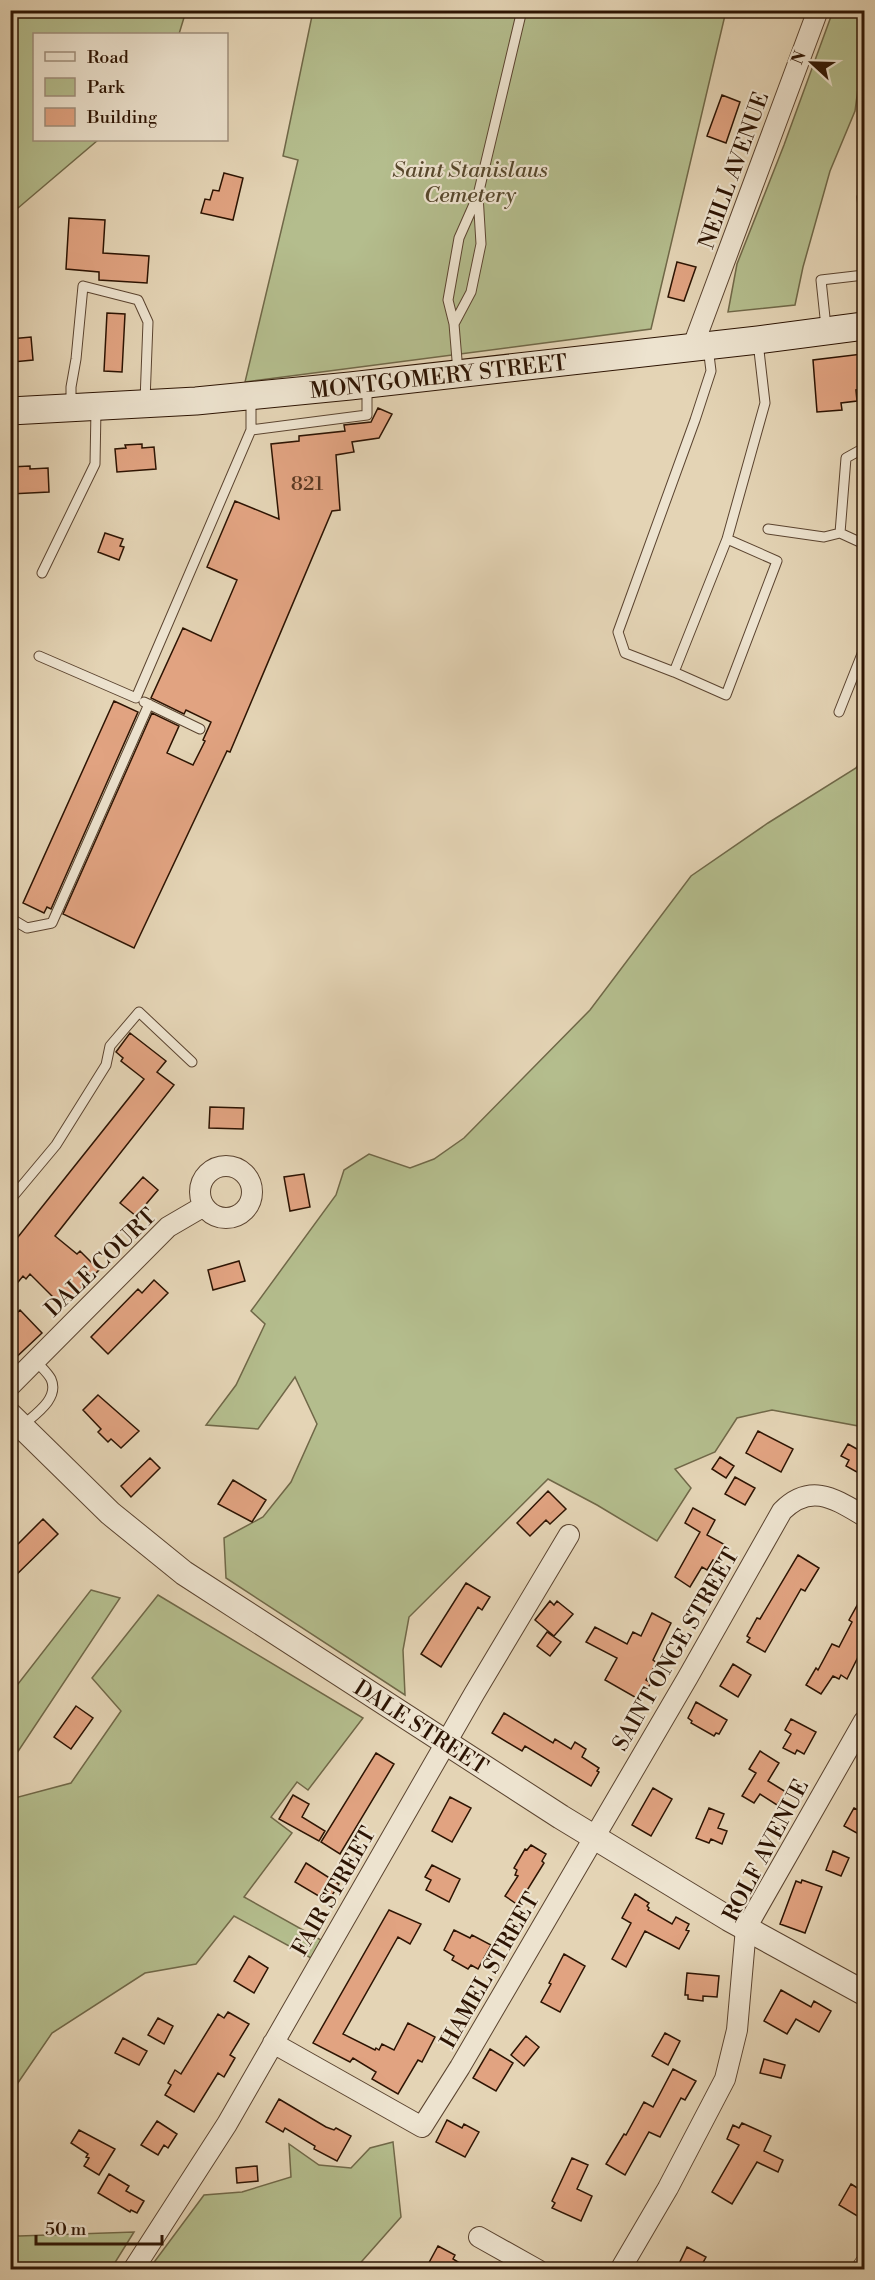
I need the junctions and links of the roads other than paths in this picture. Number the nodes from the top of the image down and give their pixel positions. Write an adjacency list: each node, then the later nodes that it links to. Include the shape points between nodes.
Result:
1 (522, 10): 4 (lane)
2 (818, 10): 11 (street, NEILL AVENUE)
3 (864, 193): 5 (lane)
4 (478, 195): 7 (lane, via 481,244 471,292); 7 (lane, via 459,238 448,300)
5 (864, 222)
6 (864, 275): 9 (lane, via 821,280)
7 (454, 324): 12 (lane)
8 (864, 326): 9 (main road, MONTGOMERY STREET)
9 (827, 330): 10 (main road, MONTGOMERY STREET)
10 (758, 340): 11 (main road, MONTGOMERY STREET); 22 (lane, via 765,403)
11 (700, 345): 12 (main road, MONTGOMERY STREET); 27 (lane, via 711,371 618,632 625,653)
12 (458, 375): 13 (main road, MONTGOMERY STREET)
13 (367, 384): 14 (main road, MONTGOMERY STREET); 18 (lane, via 367,415)
14 (251, 396): 15 (main road, MONTGOMERY STREET); 18 (lane)
15 (145, 404): 16 (main road, MONTGOMERY STREET); 16 (lane, via 148,322 138,300 83,286 71,387)
16 (83, 407): 17 (main road, MONTGOMERY STREET); 24 (lane, via 95,464)
17 (10, 411)
18 (251, 430): 28 (lane)
19 (864, 448): 21 (lane, via 846,458)
20 (768, 529): 21 (lane, via 824,537)
21 (840, 533): 23 (lane)
22 (727, 539): 27 (lane); 27 (lane, via 777,561 726,694)
23 (864, 544)
24 (42, 573)
25 (864, 649): 30 (lane)
26 (39, 656): 28 (lane)
27 (674, 672)
28 (136, 698): 29 (lane)
29 (149, 704): 31 (lane); 32 (lane, via 52,923 27,928)
30 (839, 712)
31 (200, 729)
32 (10, 918)
33 (192, 1062): 34 (lane, via 139,1012 110,1046 106,1065 56,1144)
34 (10, 1200)
35 (204, 1206): 36 (street, DALE COURT, via 168,1227)
36 (35, 1360): 37 (street, DALE COURT); 38 (lane, via 51,1380 52,1392 46,1404)
37 (10, 1386)
38 (16, 1420): 42 (street, DALE STREET, via 110,1513 184,1573)
39 (864, 1516): 43 (street, SAINT ONGE STREET, via 814,1494 790,1503 770,1529)
40 (569, 1535): 42 (street, FAIR STREET)
41 (863, 1729): 44 (street, ROLF AVENUE)
42 (446, 1742): 43 (street, DALE STREET); 46 (street, FAIR STREET)
43 (594, 1837): 44 (street, DALE STREET); 46 (street, HAMEL STREET, via 422,2127)
44 (746, 1928): 45 (street, DALE STREET); 51 (street, ROLF AVENUE, via 737,2031 725,2079)
45 (864, 1993)
46 (273, 2043): 49 (street, FAIR STREET, via 227,2124)
47 (479, 2237): 50 (street)
48 (864, 2265): 52 (street)
49 (134, 2270)
50 (538, 2270)
51 (620, 2270)
52 (862, 2270)

